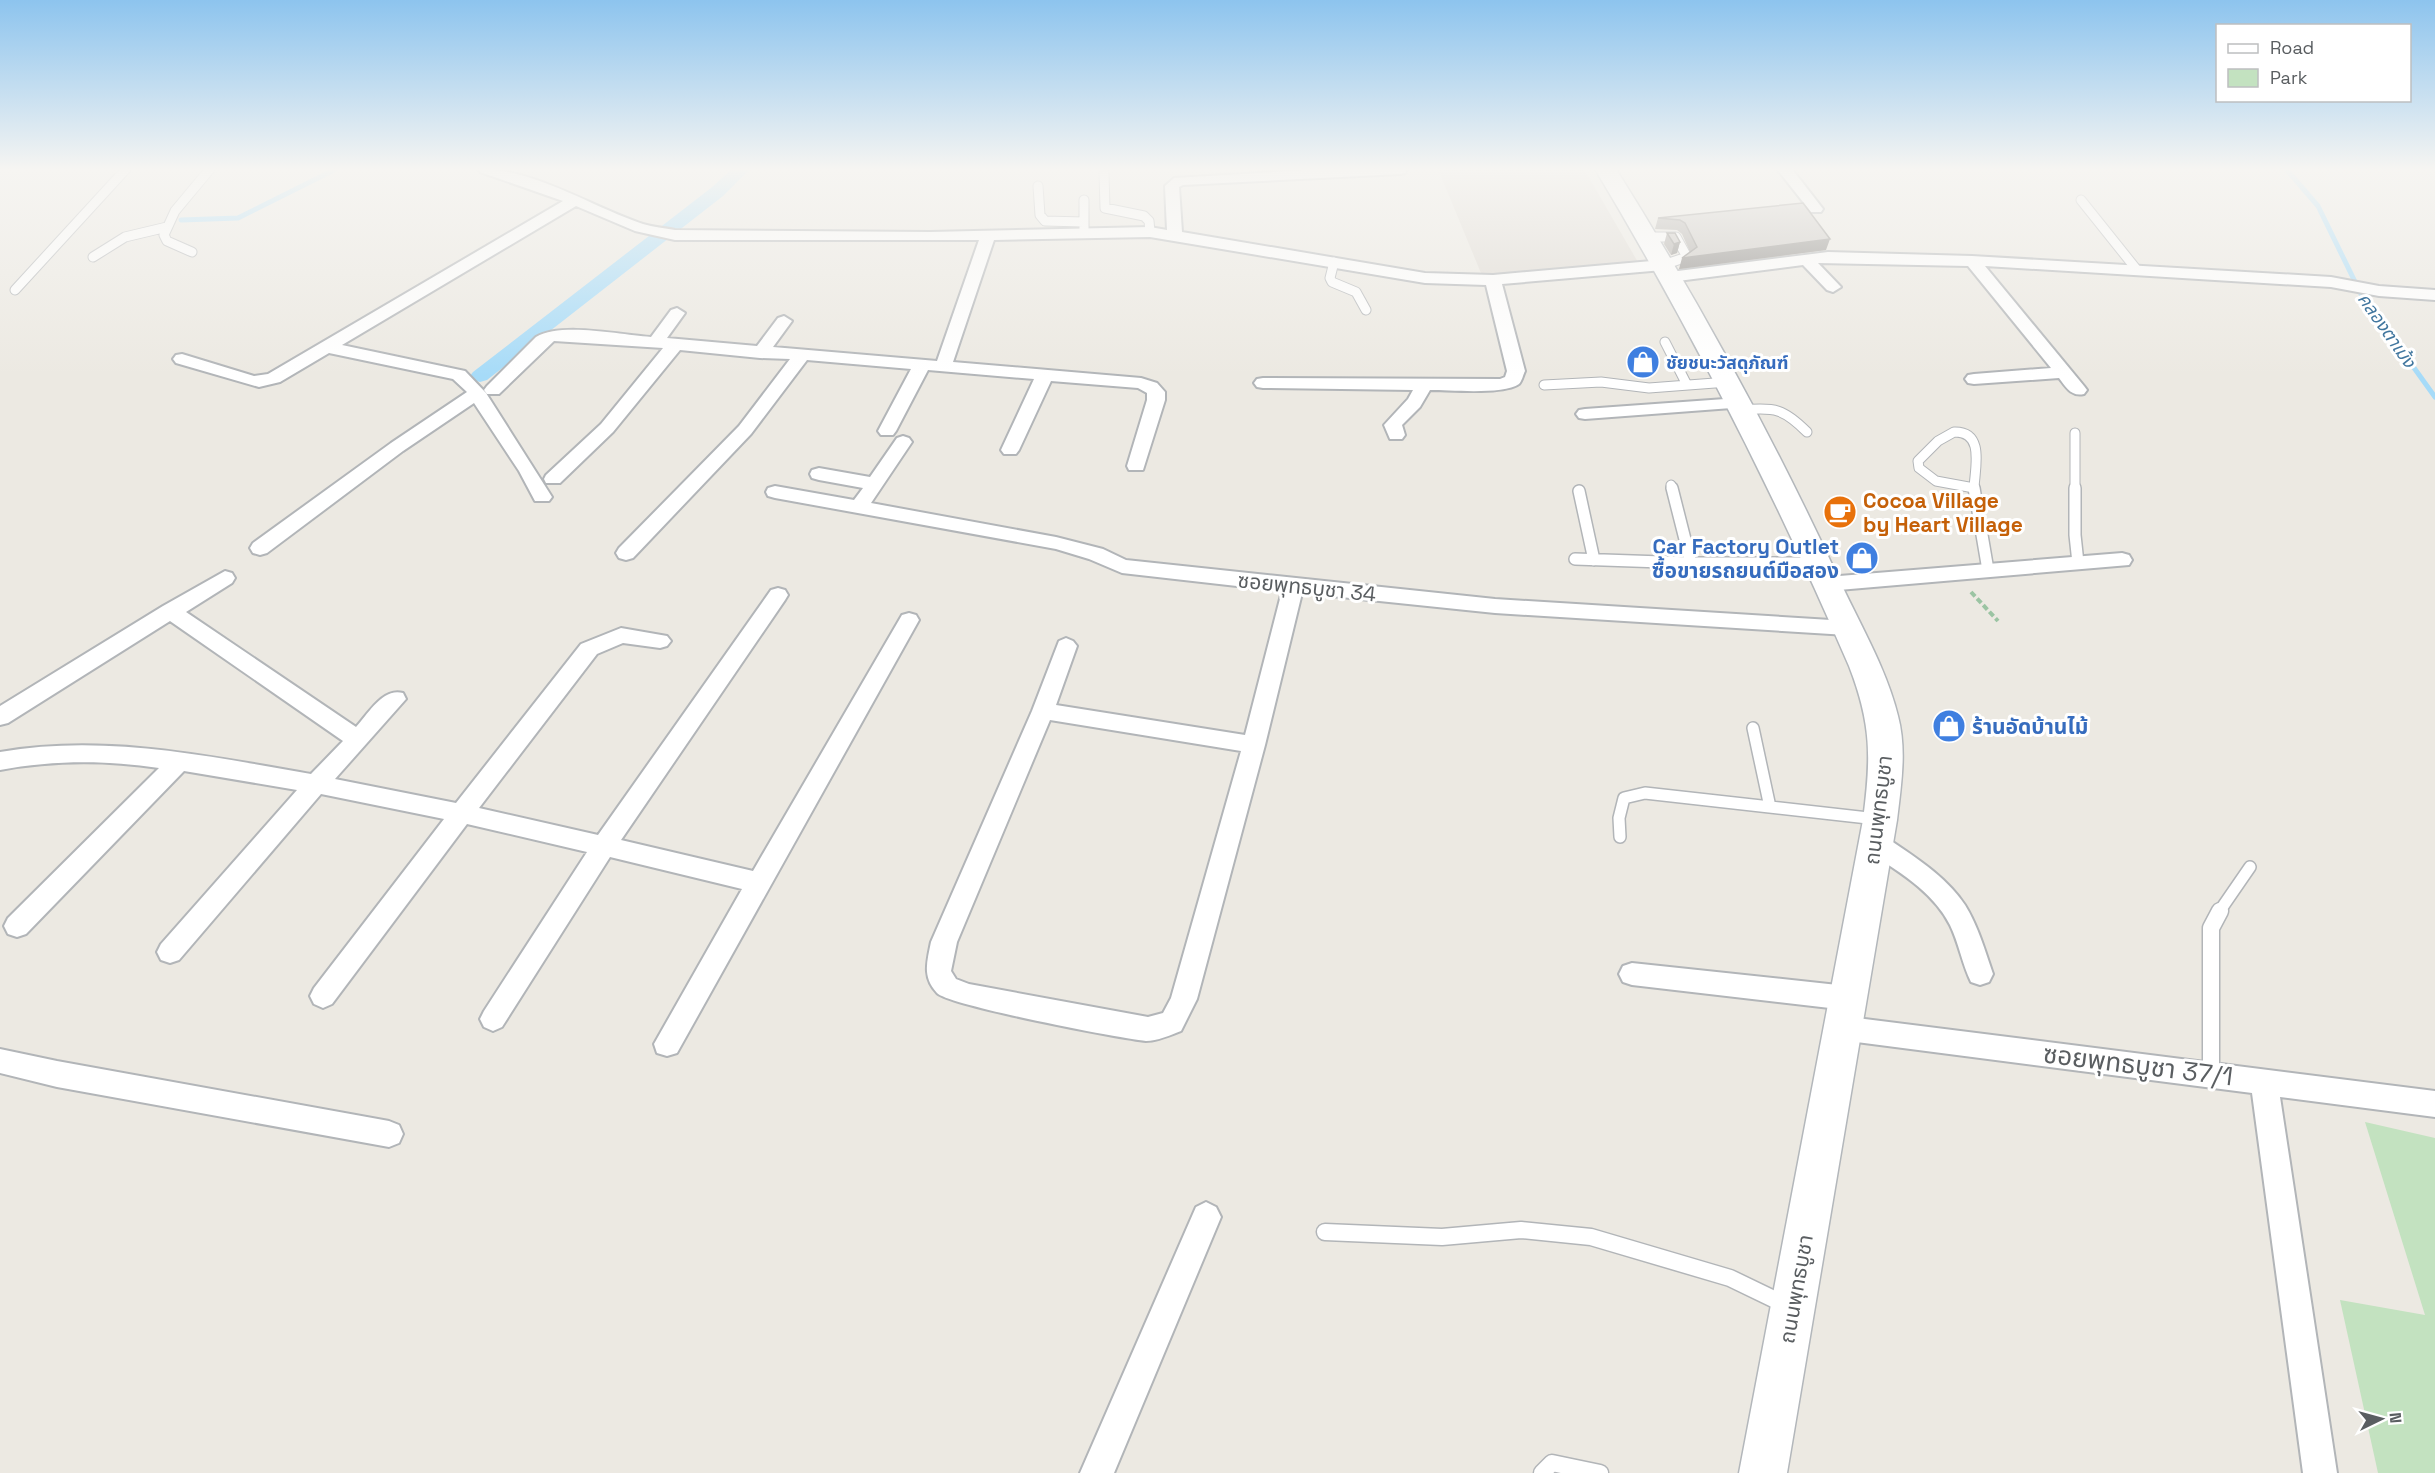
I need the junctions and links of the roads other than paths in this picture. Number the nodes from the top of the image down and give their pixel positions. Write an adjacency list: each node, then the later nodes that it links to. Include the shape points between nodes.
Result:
1 (63, 238): 18 (lane)
2 (124, 238): 10 (lane)
3 (165, 238): 9 (lane)
4 (510, 238): 25 (street)
5 (987, 238): 31 (street)
6 (1191, 238): 14 (street)
7 (1647, 238): 12 (main road, ถนนพุทธบูชา)
8 (2111, 238): 15 (lane)
9 (192, 252)
10 (93, 257)
11 (1806, 259): 12 (street); 13 (street); 17 (street)
12 (1660, 260): 16 (street); 41 (main road, ถนนพุทธบูชา)
13 (1972, 261): 15 (street); 32 (street)
14 (1334, 262): 16 (street, via 1425,278); 20 (lane, via 1332,282 1356,291)
15 (2137, 270): 19 (street, via 2331,282)
16 (1493, 280): 37 (street, via 1516,371 1513,380 1502,384)
17 (1833, 287)
18 (15, 290)
19 (2435, 295)
20 (1366, 310)
21 (677, 313): 24 (street)
22 (784, 321): 27 (street)
23 (1665, 342): 36 (lane)
24 (654, 344): 26 (street); 40 (street, via 550,336)
25 (327, 346): 29 (street, via 274,378 259,382); 40 (street, via 459,375)
26 (674, 346): 27 (street); 51 (street, via 607,428)
27 (760, 353): 28 (street)
28 (801, 356): 30 (street); 60 (street, via 744,430)
29 (182, 358)
30 (922, 365): 31 (street); 43 (street)
31 (943, 366): 33 (street)
32 (2065, 372): 34 (street); 39 (street)
33 (1044, 376): 48 (street); 49 (street, via 1151,387 1156,400)
34 (1974, 379)
35 (1263, 383): 37 (street)
36 (1686, 383): 38 (lane, via 1649,388 1601,382); 41 (lane)
37 (1423, 385): 46 (street, via 1419,399 1394,425)
38 (1544, 385)
39 (2078, 390)
40 (485, 391): 57 (street, via 499,430 532,474); 59 (street, via 397,447)
41 (1737, 398): 42 (street); 44 (lane, via 1786,412); 67 (main road, ถนนพุทธบูชา)
42 (1585, 414)
43 (886, 431)
44 (1807, 432)
45 (2074, 432): 65 (lane)
46 (1396, 435)
47 (903, 442): 52 (street)
48 (1010, 450)
49 (1136, 466)
50 (819, 474): 52 (street)
51 (553, 479)
52 (876, 484): 58 (street)
53 (1671, 485): 64 (lane)
54 (1974, 488): 54 (lane, via 1936,481 1919,468 1918,461 1941,437 1958,433 1969,436 1976,444); 66 (lane)
55 (1579, 491): 62 (lane)
56 (775, 492): 58 (street, ซอยพุทธบูชา 34)
57 (542, 497)
58 (859, 507): 69 (street, ซอยพุทธบูชา 34, via 1056,543 1122,566)
59 (260, 548)
60 (626, 553)
61 (1575, 559): 62 (lane)
62 (1594, 560): 64 (lane)
63 (2122, 560): 65 (street)
64 (1691, 563): 67 (lane)
65 (2078, 563): 66 (street)
66 (1988, 570): 67 (street)
67 (1822, 573): 73 (main road, ถนนพุทธบูชา)
68 (225, 578): 71 (street)
69 (1294, 585): 73 (street, ซอยพุทธบูชา 34, via 1496,606); 81 (street)
70 (778, 595): 89 (street)
71 (170, 611): 78 (street); 80 (street)
72 (909, 620): 91 (street)
73 (1847, 628): 87 (main road, ถนนพุทธบูชา, via 1881,715 1886,743)
74 (660, 641): 86 (street, via 621,635 590,650)
75 (1066, 646): 77 (street)
76 (395, 699): 80 (street)
77 (1043, 711): 81 (street); 81 (street, via 944,942 938,972 947,987 968,995 1148,1029 1172,1023 1184,999)
78 (0, 717)
79 (1753, 728): 85 (lane)
80 (357, 739): 84 (street)
81 (1254, 745)
82 (3, 762): 83 (street, via 55,754 136,755)
83 (179, 762): 84 (street); 92 (street)
84 (316, 784): 86 (street); 93 (street)
85 (1770, 807): 87 (lane); 88 (lane, via 1645,793 1624,798)
86 (462, 813): 89 (street); 96 (street)
87 (1878, 831): 95 (street, via 1941,893 1957,915); 97 (main road, ถนนพุทธบูชา)
88 (1620, 837)
89 (604, 846): 91 (street); 98 (street)
90 (2250, 867): 101 (lane, via 2211,928)
91 (760, 882): 99 (street)
92 (17, 926)
93 (170, 952)
94 (1632, 974): 97 (street, ซอยพุทธบูชา 37/1)
95 (1980, 974)
96 (323, 996)
97 (1844, 1013): 101 (street, ซอยพุทธบูชา 37/1); 107 (main road, ถนนพุทธบูชา)
98 (493, 1019)
99 (667, 1044)
100 (0, 1061): 104 (street)
101 (2211, 1074): 102 (street, ซอยพุทธบูชา 37/1)
102 (2264, 1081): 103 (street, ซอยพุทธบูชา 37/1); 112 (street)
103 (2435, 1104)
104 (389, 1134)
105 (1206, 1217): 108 (street)
106 (1325, 1232): 107 (lane, via 1442,1237 1521,1230 1591,1237 1730,1278)
107 (1792, 1308): 111 (main road, ถนนพุทธบูชา)
108 (1098, 1473)
109 (1542, 1473): 110 (lane, via 1552,1463)
110 (1600, 1473)
111 (1763, 1473)
112 (2320, 1473)

